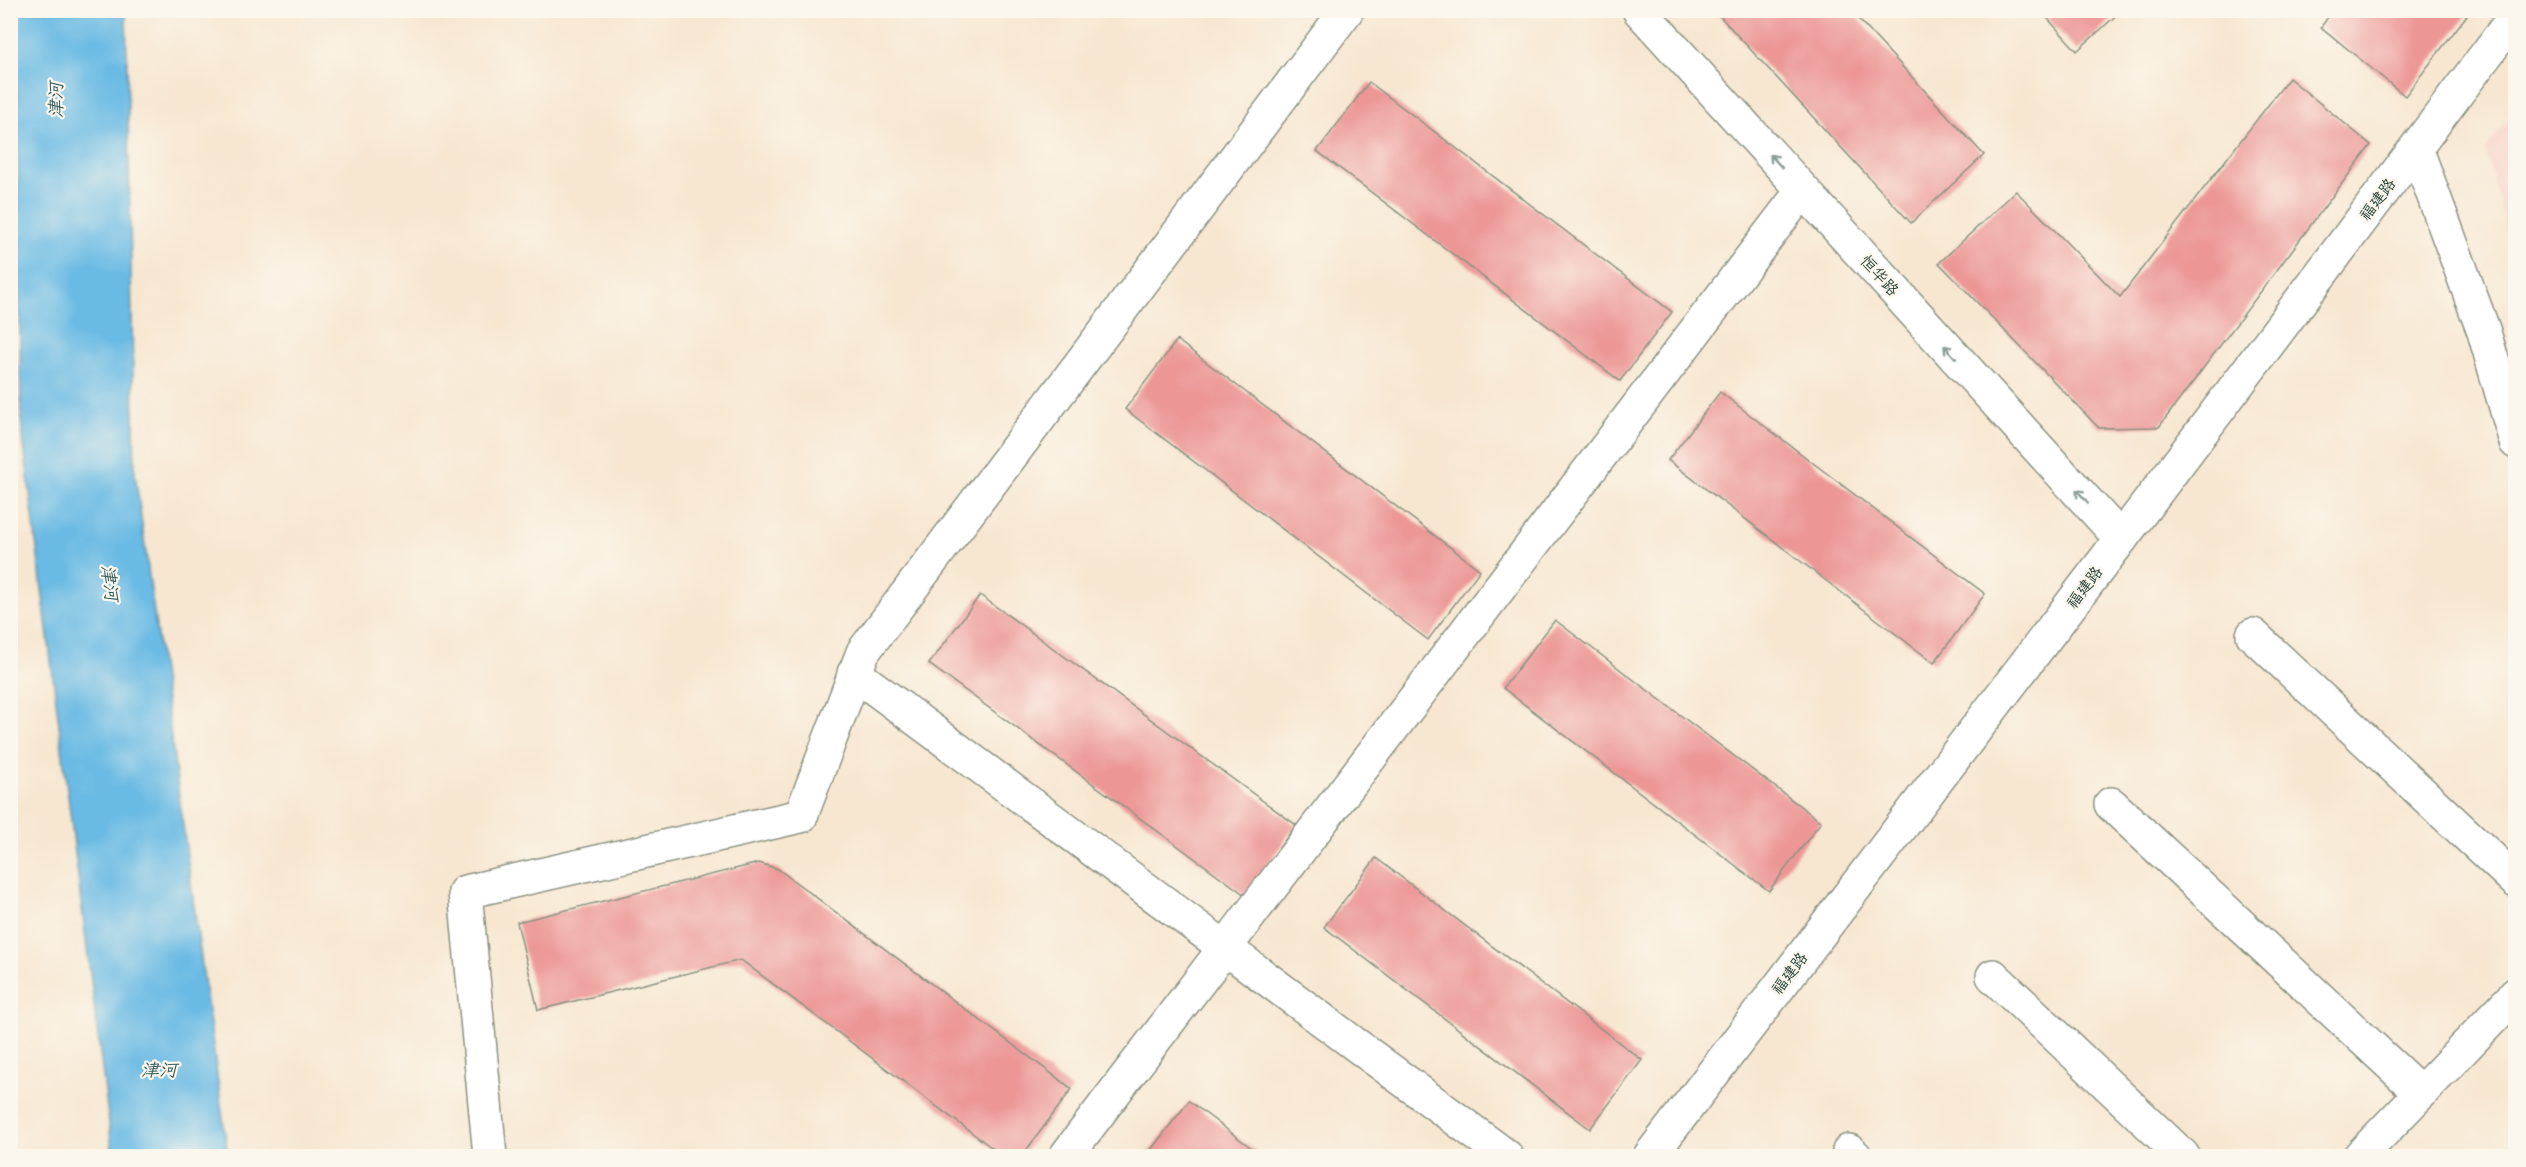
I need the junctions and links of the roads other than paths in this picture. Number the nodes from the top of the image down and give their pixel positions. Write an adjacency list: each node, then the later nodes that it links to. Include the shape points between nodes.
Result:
1 (1347, 10): 9 (street, via 863,652)
2 (1639, 10): 5 (street, 恒华路, one-way to 2)
3 (2516, 15): 4 (street, 福建路)
4 (2416, 148): 6 (street, via 2484,332); 7 (street, 福建路)
5 (1803, 190): 7 (street, 恒华路, one-way to 5); 12 (street)
6 (2516, 442)
7 (2121, 539): 19 (street, 福建路)
8 (2253, 635): 11 (street)
9 (854, 673): 12 (street); 16 (street, via 801,816 465,892)
10 (2111, 804): 15 (street)
11 (2516, 882)
12 (1225, 948): 17 (street); 18 (street)
13 (1993, 976): 20 (street)
14 (2516, 994): 15 (street)
15 (2421, 1093): 21 (street)
16 (490, 1156)
17 (1066, 1156)
18 (1506, 1156)
19 (1650, 1156)
20 (2183, 1156)
21 (2360, 1156)

